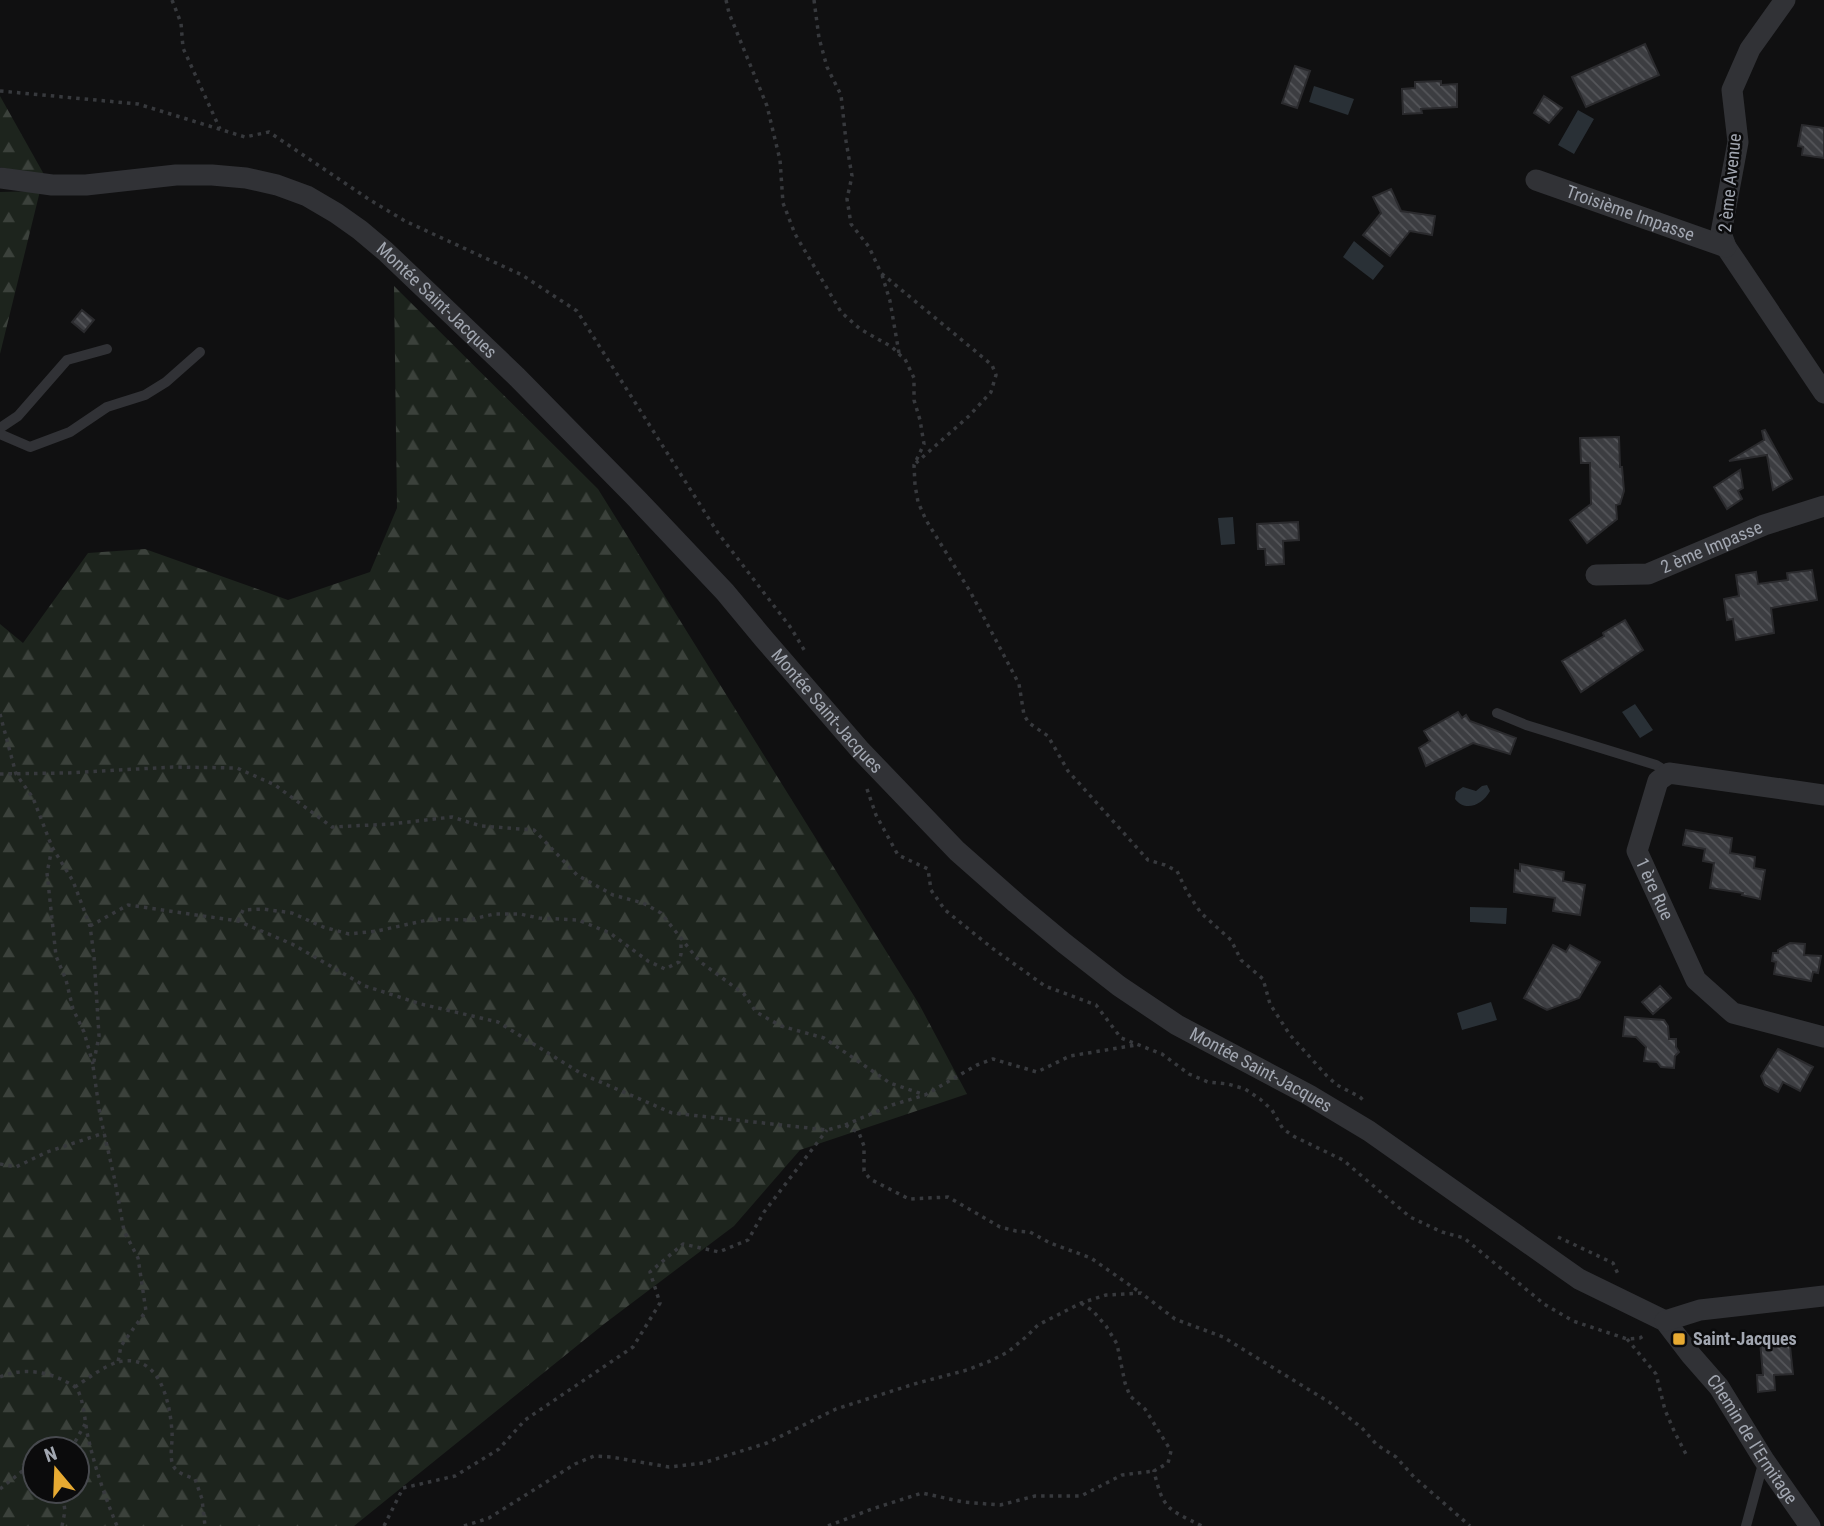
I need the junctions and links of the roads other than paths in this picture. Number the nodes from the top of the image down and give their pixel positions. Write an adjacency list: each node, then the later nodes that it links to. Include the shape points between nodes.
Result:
1 (1785, 0): 4 (street, 2 ème Avenue, via 1749,49 1732,90 1738,142 1721,233)
2 (0, 178): 17 (street, Montée Saint-Jacques, via 63,185 176,175 246,178 307,196 336,213 395,260 517,377 725,592 861,751 957,851 1016,903 1119,986 1177,1025 1369,1131 1579,1279)
3 (1536, 180): 4 (street, Troisième Impasse)
4 (1726, 247): 7 (street, 2 ème Avenue)
5 (107, 349): 8 (lane, via 67,359 18,416)
6 (200, 352): 9 (lane, via 166,382 107,407 70,432 30,447)
7 (1824, 393)
8 (0, 428)
9 (0, 434)
10 (1824, 506): 11 (street, 2 ème Impasse, via 1764,525 1648,574)
11 (1596, 575)
12 (1497, 713): 13 (lane)
13 (1669, 773): 14 (street); 15 (street, 1 ère Rue, via 1658,781 1637,851 1696,980 1733,1013)
14 (1823, 790)
15 (1824, 1037)
16 (1824, 1296): 17 (street, via 1700,1311)
17 (1665, 1321): 18 (street, Chemin de l'Ermitage, via 1719,1387)
18 (1764, 1460): 19 (lane); 20 (street, Chemin de l'Ermitage)
19 (1746, 1526)
20 (1811, 1526)

